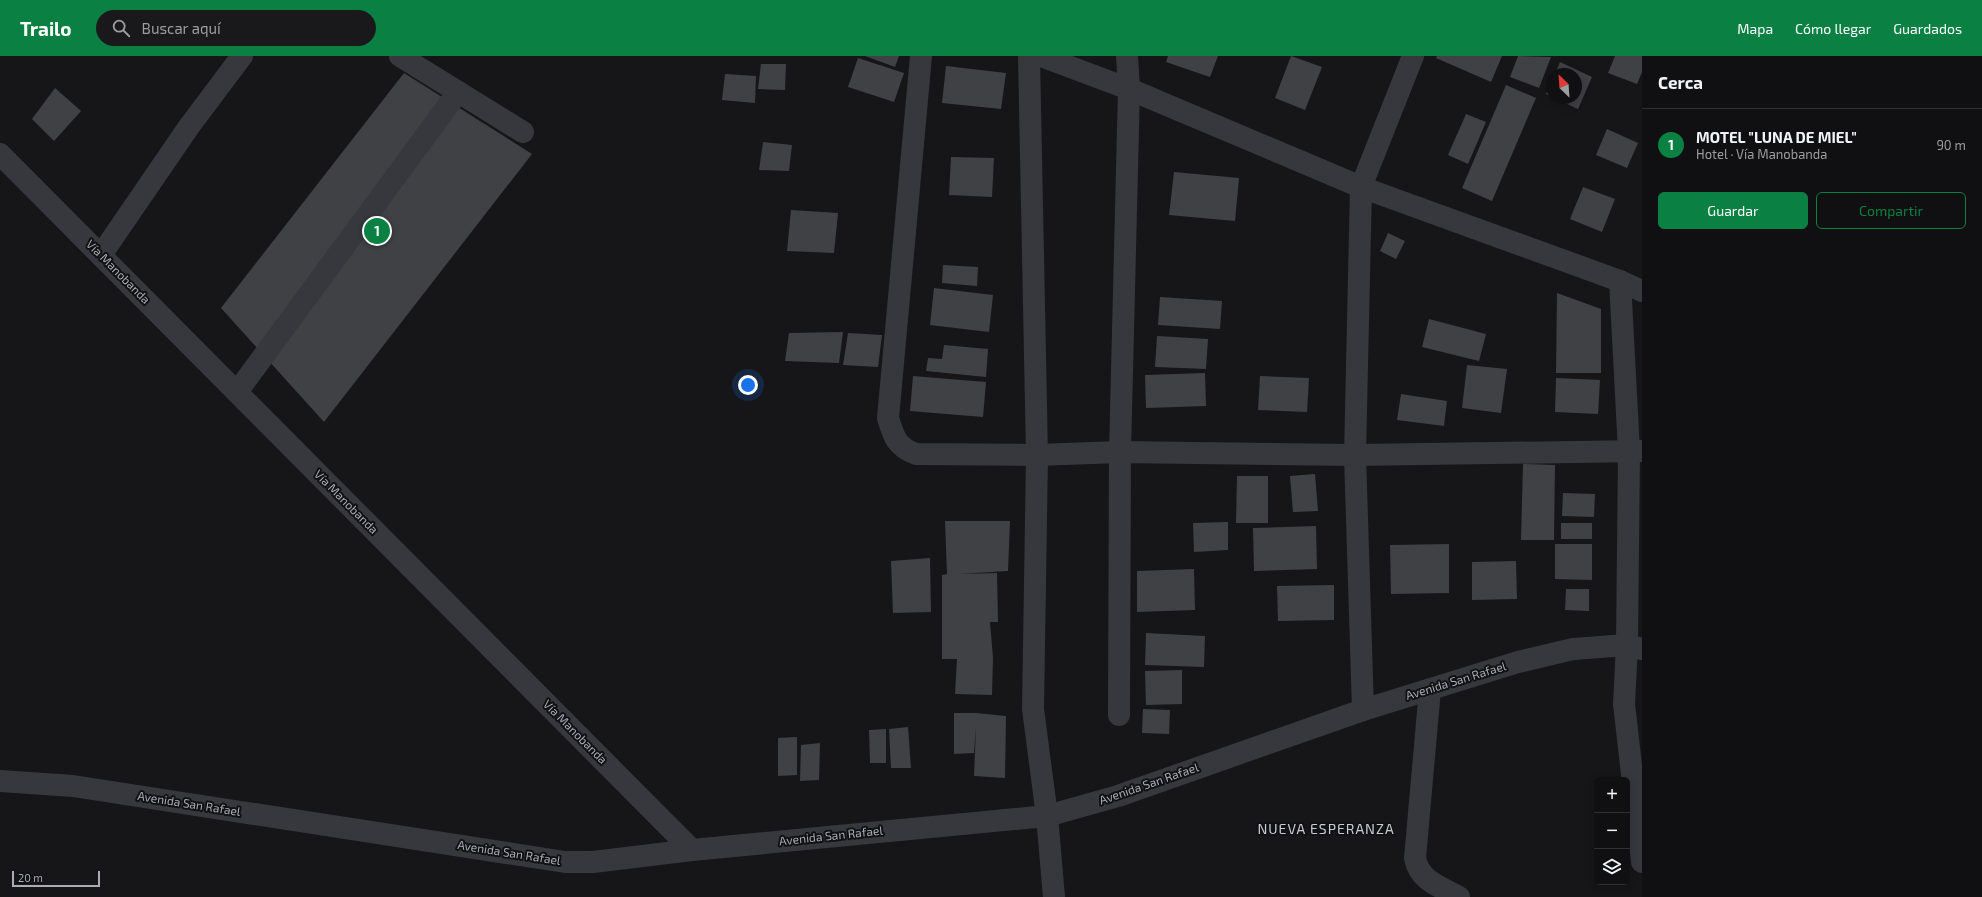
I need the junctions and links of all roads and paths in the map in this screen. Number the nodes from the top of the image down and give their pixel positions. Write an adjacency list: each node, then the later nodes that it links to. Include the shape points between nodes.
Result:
1 (242, 56): 13 (street, via 188,128)
2 (400, 56): 9 (street)
3 (921, 56): 19 (street, via 888,418 893,436 903,449 916,454)
4 (1030, 56): 19 (street)
5 (1041, 56): 8 (street)
6 (1127, 56): 8 (street)
7 (1413, 56): 12 (street)
8 (1129, 89): 12 (street); 18 (street)
9 (458, 92): 10 (street); 16 (street)
10 (523, 132)
11 (0, 154): 13 (street, Vía Manobanda)
12 (1360, 187): 14 (street); 20 (street)
13 (100, 255): 16 (street, Vía Manobanda)
14 (1620, 281): 15 (street); 17 (street)
15 (1642, 291)
16 (237, 392): 27 (street, Vía Manobanda)
17 (1636, 451): 20 (street); 21 (street)
18 (1120, 452): 19 (street); 20 (street); 24 (street)
19 (1037, 454): 26 (street, via 1033,710)
20 (1355, 454): 23 (street)
21 (1634, 647): 22 (street, Avenida San Rafael, via 1573,649 1518,662); 28 (street, via 1624,704)
22 (1430, 689): 23 (street, Avenida San Rafael); 30 (street, via 1415,858 1424,878)
23 (1364, 710): 26 (street, Avenida San Rafael, via 1118,796)
24 (1119, 715)
25 (0, 781): 27 (street, Avenida San Rafael, via 73,786 564,862 593,862)
26 (1047, 816): 27 (street, Avenida San Rafael); 29 (street)
27 (692, 850)
28 (1642, 862)
29 (1054, 897)
30 (1459, 897)

